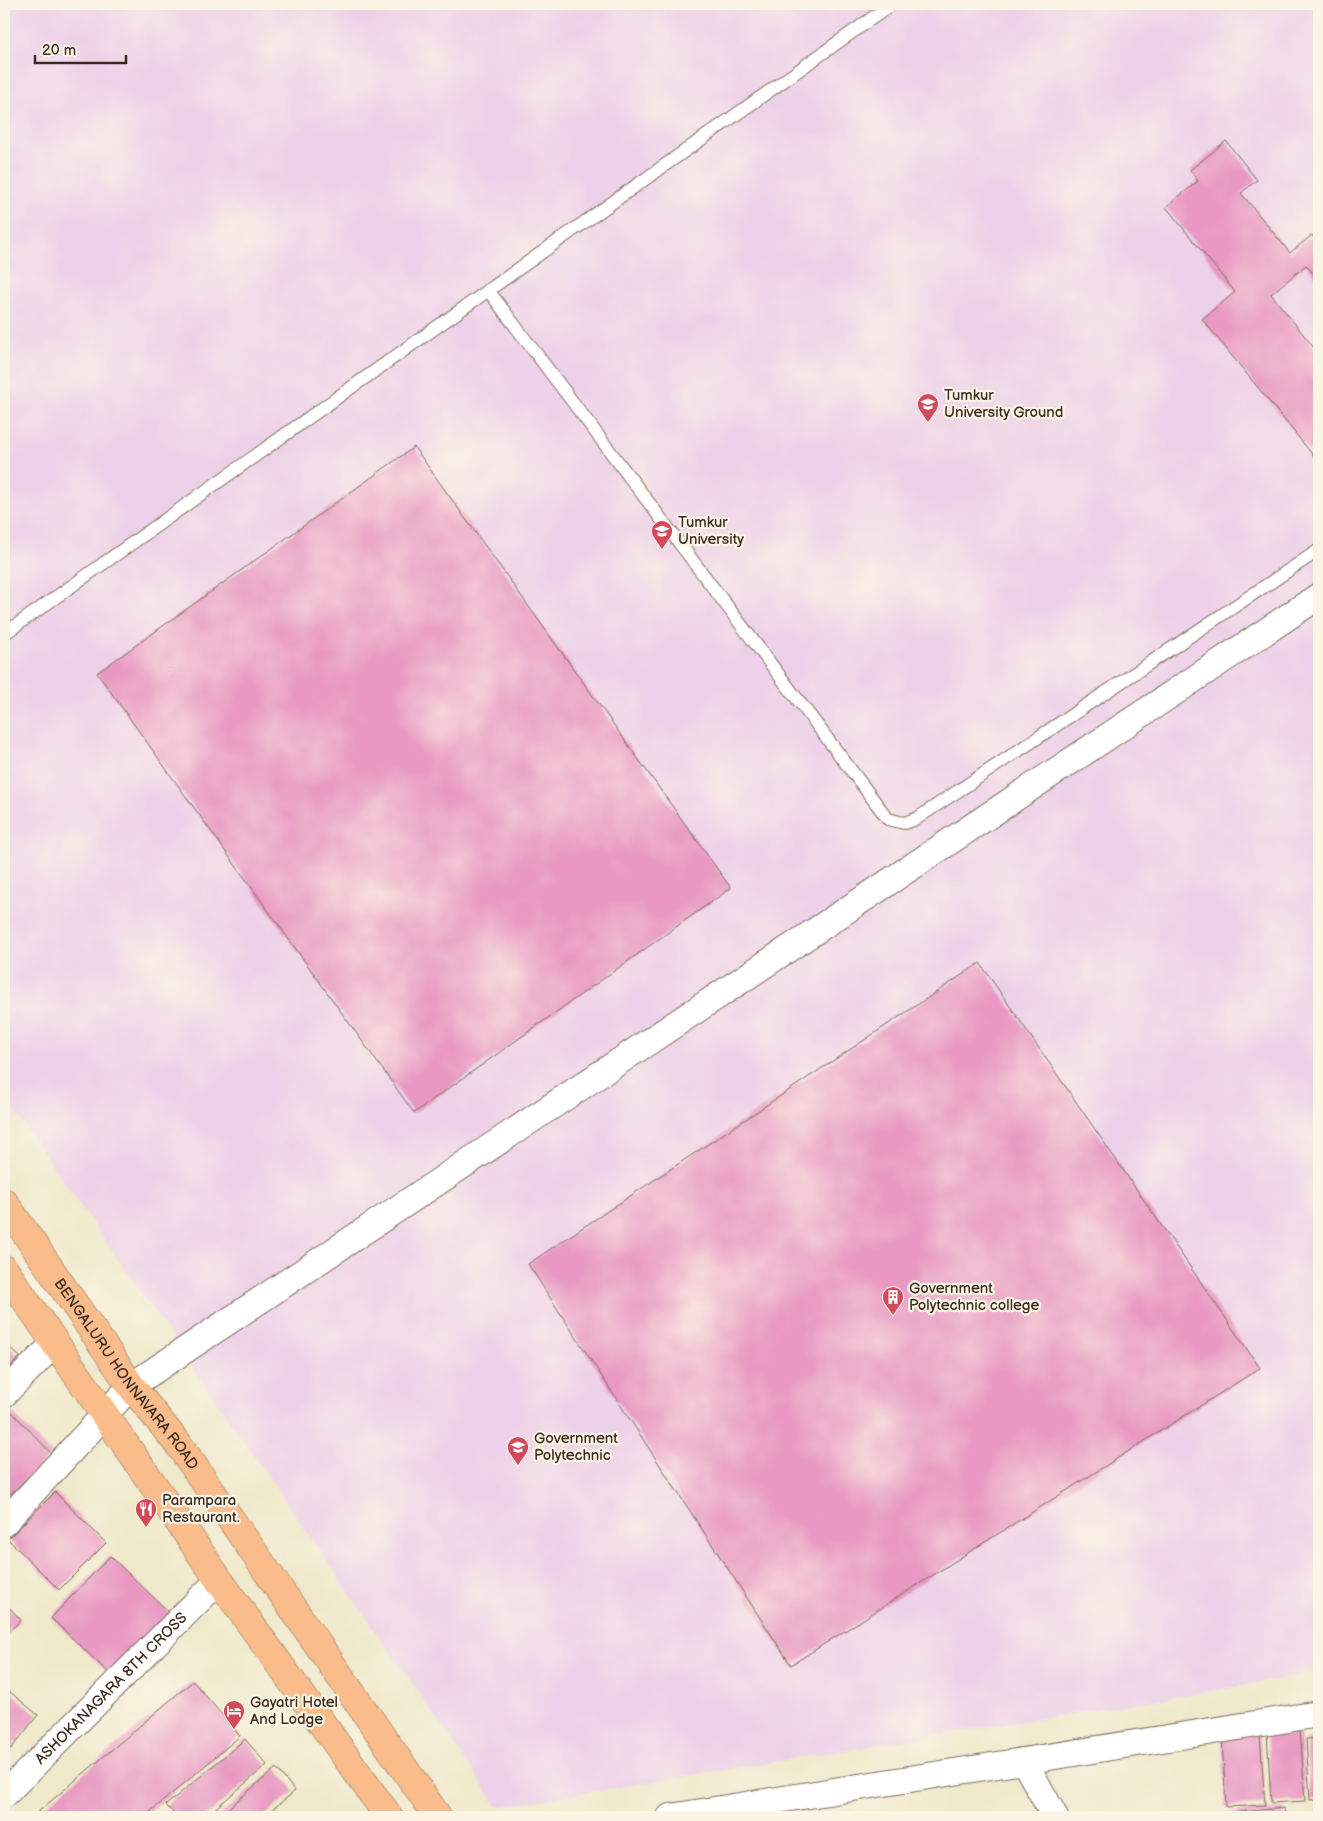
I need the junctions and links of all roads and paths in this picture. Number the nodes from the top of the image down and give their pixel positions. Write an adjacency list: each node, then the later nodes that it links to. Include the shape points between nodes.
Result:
1 (892, 4): 2 (lane)
2 (488, 290): 3 (lane, via 888,819 904,824 916,819); 5 (lane)
3 (1319, 550)
4 (1319, 596): 9 (street)
5 (4, 634)
6 (4, 1202): 9 (main road, BENGALURU HONNAVARA ROAD)
7 (4, 1269): 8 (main road)
8 (55, 1342): 10 (street); 11 (main road)
9 (131, 1386): 11 (street); 18 (main road, BENGALURU HONNAVARA ROAD, via 179,1445)
10 (4, 1394)
11 (105, 1414): 12 (street); 13 (main road)
12 (4, 1523)
13 (219, 1580): 16 (street, ASHOKANAGARA 8TH CROSS); 17 (main road)
14 (1319, 1714): 15 (street)
15 (1024, 1761): 19 (street); 20 (street)
16 (4, 1795)
17 (389, 1817)
18 (438, 1817)
19 (670, 1817)
20 (1055, 1817)

